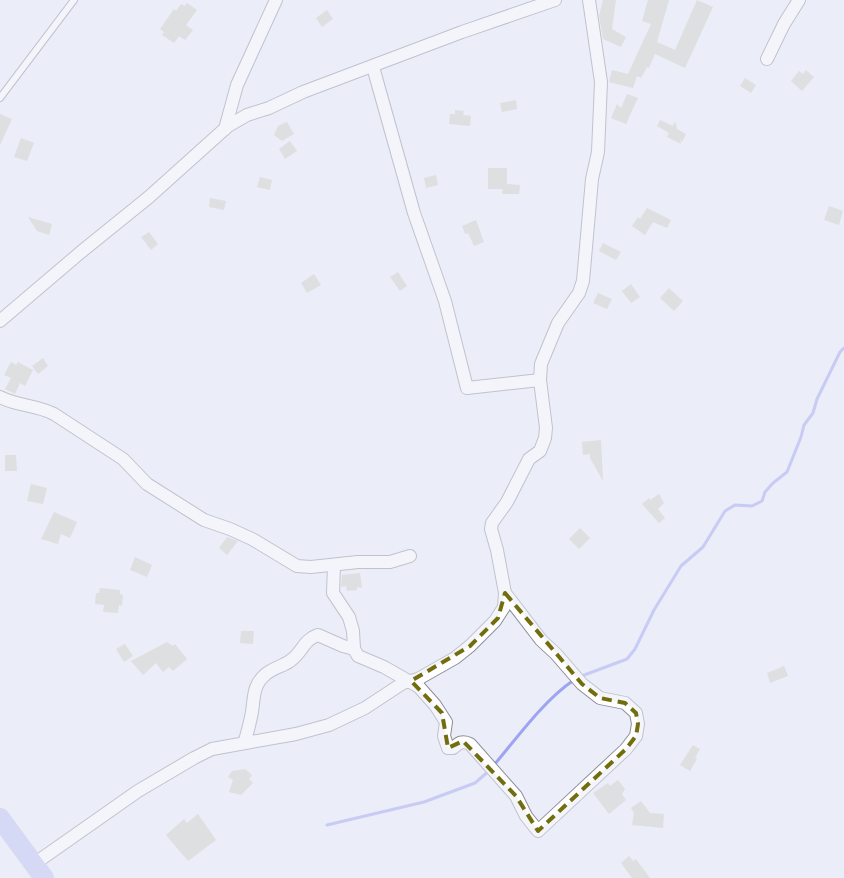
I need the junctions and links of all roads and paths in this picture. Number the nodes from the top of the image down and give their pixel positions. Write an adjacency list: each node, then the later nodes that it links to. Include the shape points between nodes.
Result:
1 (74, 0): 8 (lane)
2 (276, 0): 9 (street, via 237,85)
3 (555, 0): 7 (street)
4 (589, 0): 11 (street, via 602,82 585,266 579,293 558,322 545,352)
5 (799, 0): 6 (street)
6 (767, 59)
7 (373, 67): 9 (street, via 303,92); 11 (street, via 414,213 445,301 467,388)
8 (0, 98)
9 (225, 129): 10 (street)
10 (0, 321)
11 (540, 380): 15 (street, via 545,438 540,451 529,459 508,502 492,523)
12 (0, 397): 14 (street, via 54,414 123,460 147,484 204,520 252,539 296,566)
13 (410, 556): 14 (street, via 390,562)
14 (334, 565): 16 (street, via 333,593 349,617)
15 (505, 593): 17 (street, via 504,607 498,618 470,646 418,680); 17 (street, via 541,640 582,684 600,698 625,703 636,713 636,736 626,749 538,831 516,796 470,744 461,742 448,748 442,713)
16 (354, 649): 17 (street, via 364,660); 18 (street, via 318,635 309,638 290,662 267,673 258,682)
17 (411, 681): 18 (street, via 329,725)
18 (244, 743): 20 (street, via 212,749 138,790)
19 (0, 818): 20 (main road)
20 (39, 871)

